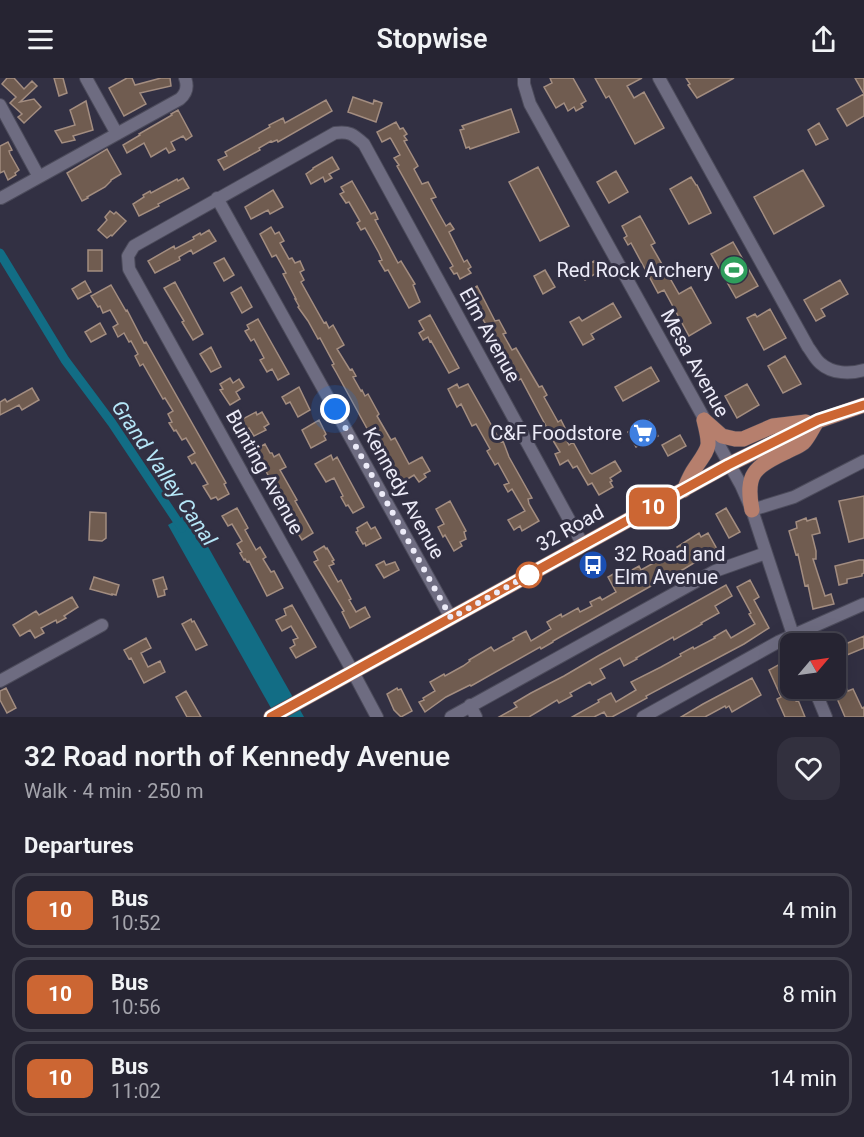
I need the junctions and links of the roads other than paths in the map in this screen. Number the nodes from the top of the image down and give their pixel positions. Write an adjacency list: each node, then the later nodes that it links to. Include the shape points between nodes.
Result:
1 (86, 78): 6 (street)
2 (185, 78): 6 (street, via 187,88 180,99)
3 (524, 78): 12 (street, Mesa Avenue, via 530,104)
4 (659, 78): 10 (street, via 808,347 831,370)
5 (0, 105): 7 (street)
6 (117, 134): 7 (street)
7 (39, 177): 8 (street)
8 (1, 198)
9 (217, 198): 18 (street, Elm Avenue, via 335,133 346,131 356,136 364,144); 21 (street, Kennedy Avenue); 26 (street, Bunting Avenue, via 134,246 128,256 129,269)
10 (864, 370)
11 (864, 405): 13 (main road, 32 Road)
12 (704, 420): 13 (main road, via 722,436 735,440 773,426); 15 (street, Mesa Avenue); 16 (main road, via 708,449)
13 (818, 420): 15 (main road, 32 Road); 17 (main road, via 802,443 758,468 749,492)
14 (864, 461): 17 (street, via 794,497)
15 (728, 465): 16 (main road, 32 Road); 17 (street, Mesa Avenue)
16 (684, 489): 18 (main road, 32 Road)
17 (752, 510): 19 (street, Mesa Avenue)
18 (583, 545): 21 (main road, 32 Road)
19 (766, 553): 23 (street, Mesa Avenue); 29 (street, via 715,571)
20 (864, 604): 24 (street)
21 (451, 618): 26 (main road, 32 Road)
22 (102, 625): 27 (street)
23 (792, 633)
24 (806, 633)
25 (780, 642): 34 (street)
26 (353, 672): 30 (main road, 32 Road); 31 (street, Bunting Avenue)
27 (0, 681)
28 (819, 699): 35 (street)
29 (470, 705): 32 (street); 33 (street)
30 (271, 717)
31 (377, 717)
32 (451, 717)
33 (476, 717)
34 (643, 717)
35 (826, 717)

